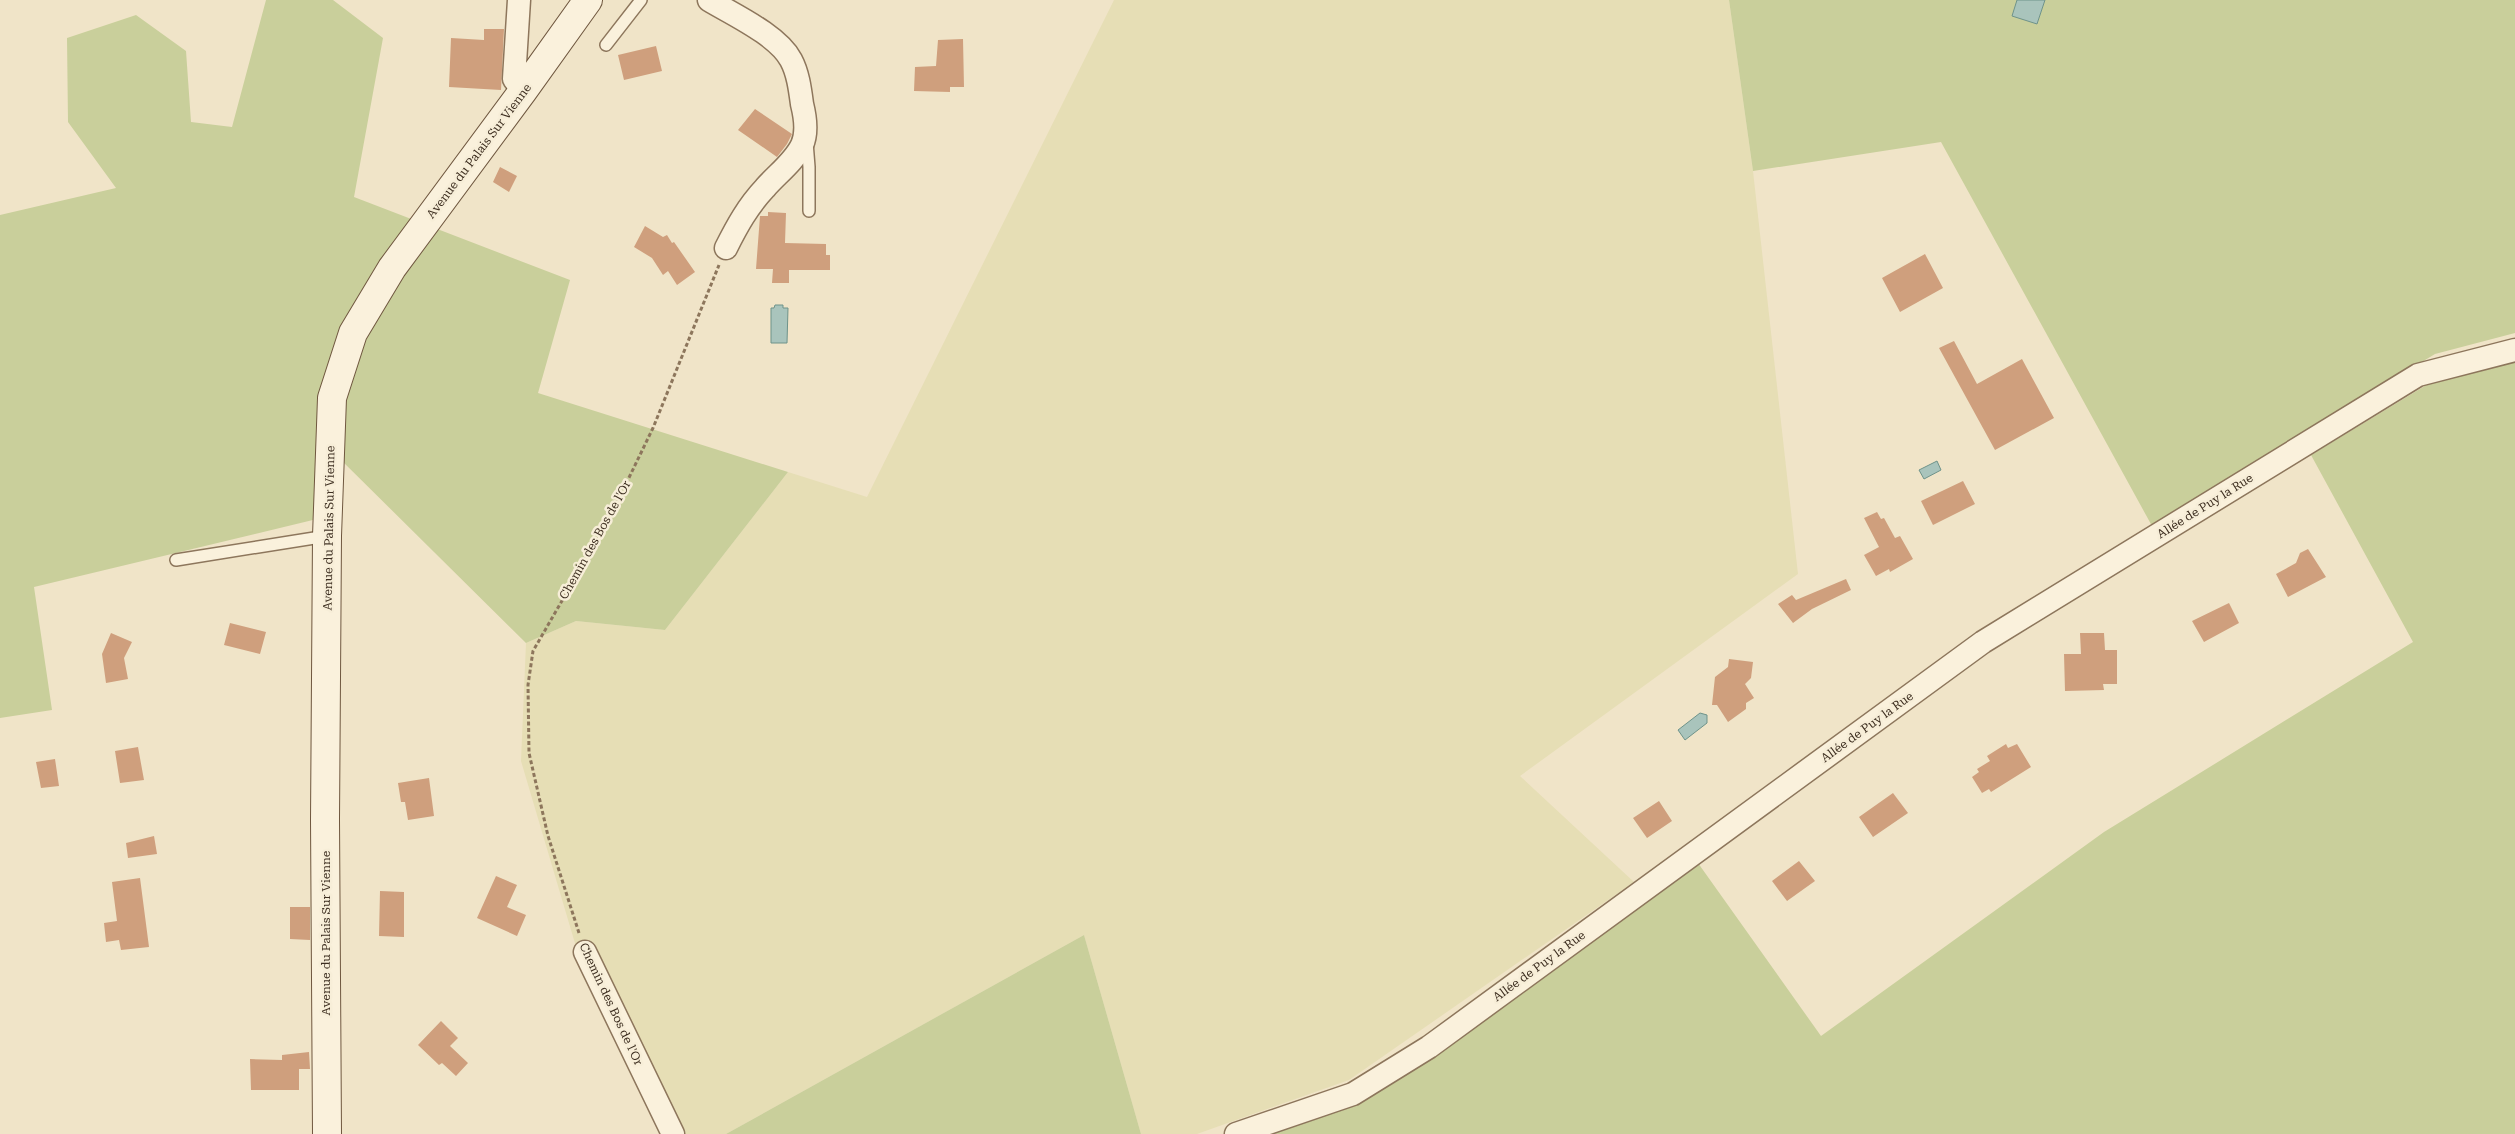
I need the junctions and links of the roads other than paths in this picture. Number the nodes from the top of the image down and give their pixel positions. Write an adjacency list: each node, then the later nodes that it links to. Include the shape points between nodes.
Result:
1 (518, 0): 6 (street, via 514,79)
2 (588, 0): 6 (main road, Avenue du Palais Sur Vienne)
3 (641, 0): 5 (lane)
4 (709, 0): 7 (street, via 763,33 791,59 798,77)
5 (606, 45)
6 (523, 91): 11 (main road, Avenue du Palais Sur Vienne, via 392,268 353,333 332,398)
7 (806, 133): 8 (lane); 9 (street, via 790,161 740,219)
8 (809, 211)
9 (726, 248)
10 (2515, 350): 16 (street, Allée de Puy la Rue, via 2418,375 2385,395 1983,642 1429,1047 1353,1094)
11 (327, 536): 12 (lane); 14 (main road, Avenue du Palais Sur Vienne)
12 (176, 560)
13 (585, 952): 15 (street, Chemin des Bos de l'Or)
14 (327, 1134)
15 (673, 1134)
16 (1236, 1134)

